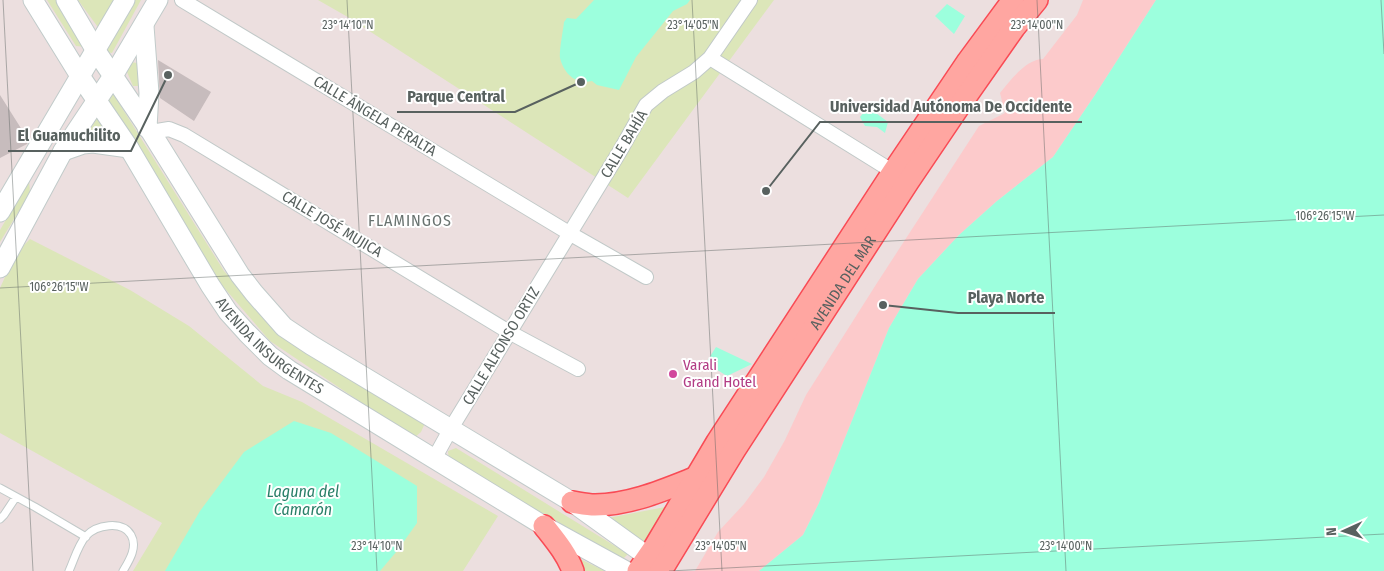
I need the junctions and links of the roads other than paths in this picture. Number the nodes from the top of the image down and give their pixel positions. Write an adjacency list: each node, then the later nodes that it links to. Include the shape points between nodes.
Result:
1 (33, 0): 12 (main road, AVENIDA INSURGENTES)
2 (66, 0): 10 (main road, AVENIDA INSURGENTES)
3 (125, 0): 10 (main road)
4 (158, 0): 9 (main road)
5 (182, 0): 20 (street, CALLE ÁNGELA PERALTA)
6 (750, 0): 11 (street, CALLE BAHÍA)
7 (1013, 0): 18 (main road, AVENIDA DEL MAR, via 968,61)
8 (1037, 0): 18 (main road, AVENIDA DEL MAR)
9 (144, 26): 13 (main road); 15 (main road)
10 (96, 51): 12 (main road); 13 (main road, AVENIDA INSURGENTES)
11 (710, 58): 18 (street); 20 (street, CALLE BAHÍA, via 646,105)
12 (80, 76): 14 (main road, AVENIDA INSURGENTES); 19 (main road)
13 (113, 76): 14 (main road); 15 (main road, AVENIDA INSURGENTES)
14 (96, 101): 16 (main road, AVENIDA INSURGENTES); 17 (main road)
15 (149, 130): 23 (street, CALLE JOSÉ MUJICA, via 169,129 184,135); 25 (main road, AVENIDA INSURGENTES, via 240,275 284,327)
16 (129, 148): 17 (main road, via 83,144); 26 (main road, AVENIDA INSURGENTES, via 210,285 247,333 289,370)
17 (63, 151): 21 (main road)
18 (901, 177): 27 (main road, AVENIDA DEL MAR, via 737,410); 34 (main road, AVENIDA DEL MAR, via 734,451)
19 (1, 207)
20 (569, 233): 22 (street, CALLE ÁNGELA PERALTA); 23 (street, CALLE ALFONSO ORTIZ)
21 (1, 263)
22 (646, 277)
23 (509, 332): 24 (street, CALLE JOSÉ MUJICA); 25 (street, CALLE ALFONSO ORTIZ)
24 (578, 369)
25 (450, 430): 26 (street, CALLE ALFONSO ORTIZ); 30 (main road, AVENIDA INSURGENTES)
26 (434, 459): 32 (main road, AVENIDA INSURGENTES)
27 (697, 477): 30 (main road, via 629,501 594,506); 34 (main road, AVENIDA DEL MAR, via 654,548)
28 (0, 488): 29 (lane)
29 (16, 497): 31 (lane); 33 (lane)
30 (572, 502): 34 (main road, AVENIDA INSURGENTES)
31 (0, 519)
32 (544, 526): 37 (main road, via 562,549); 38 (main road, AVENIDA INSURGENTES)
33 (86, 537): 35 (lane); 36 (lane, via 105,526 114,525 128,532 133,547)
34 (652, 566)
35 (69, 571)
36 (123, 571)
37 (573, 571)
38 (626, 571)

